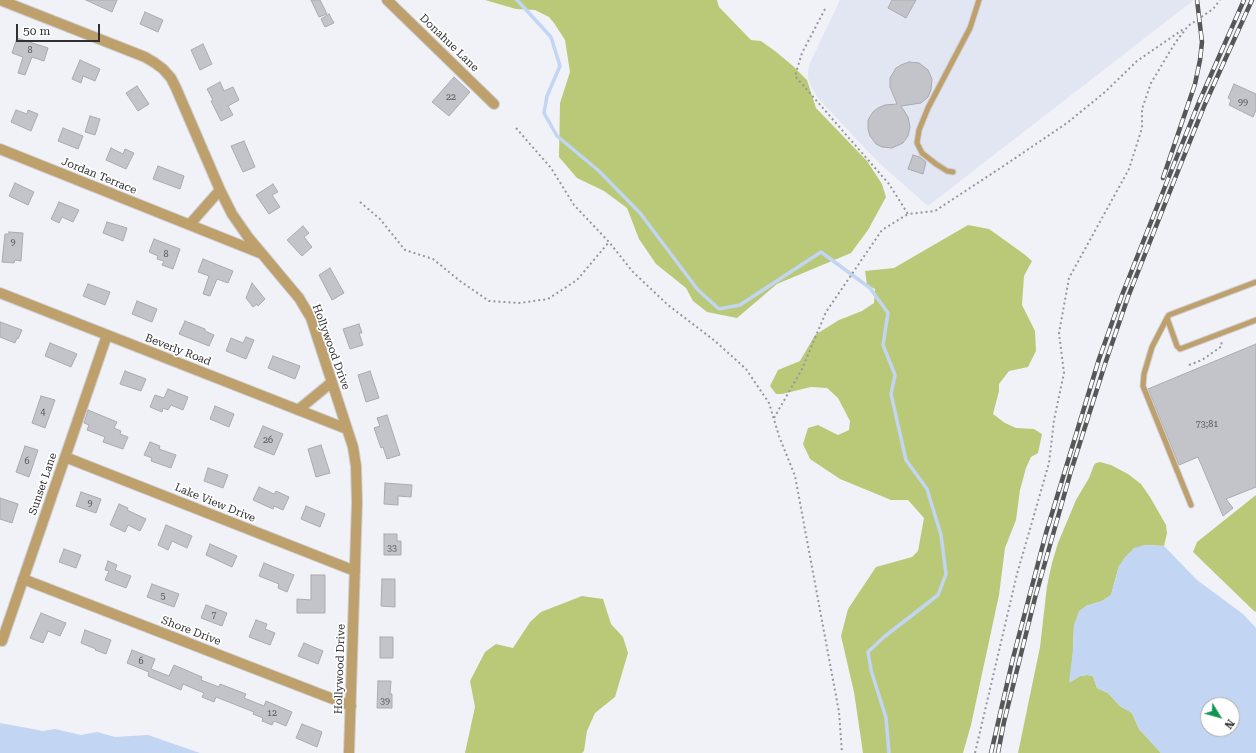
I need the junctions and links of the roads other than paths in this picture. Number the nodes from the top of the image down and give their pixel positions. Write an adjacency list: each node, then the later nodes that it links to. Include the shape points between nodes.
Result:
1 (0, 0): 7 (street, Hollywood Drive, via 145,57 163,69 176,88)
2 (387, 0): 4 (street, Donahue Lane)
3 (979, 0): 6 (lane, via 970,28 928,108 916,143 922,153 936,164)
4 (494, 104)
5 (0, 149): 8 (street, Jordan Terrace)
6 (953, 172)
7 (220, 190): 8 (street); 9 (street, Hollywood Drive, via 237,222)
8 (190, 224): 9 (street, Jordan Terrace)
9 (262, 254): 15 (street, Hollywood Drive, via 306,308)
10 (1256, 282): 12 (lane, via 1169,315)
11 (0, 293): 14 (street, Beverly Road)
12 (1167, 318): 13 (lane, via 1180,348); 19 (lane, via 1152,347 1143,386)
13 (1256, 320)
14 (107, 335): 16 (street, Beverly Road); 18 (street, Sunset Lane)
15 (332, 382): 16 (street); 17 (street, Hollywood Drive)
16 (298, 410): 17 (street, Beverly Road)
17 (347, 429): 20 (street, Hollywood Drive, via 357,474)
18 (65, 457): 20 (street, Lake View Drive); 21 (street, Sunset Lane)
19 (1191, 505)
20 (355, 571): 23 (street, Hollywood Drive)
21 (23, 579): 22 (street, Sunset Lane); 23 (street, Shore Drive)
22 (2, 641)
23 (351, 706): 24 (street, Hollywood Drive)
24 (350, 753)

